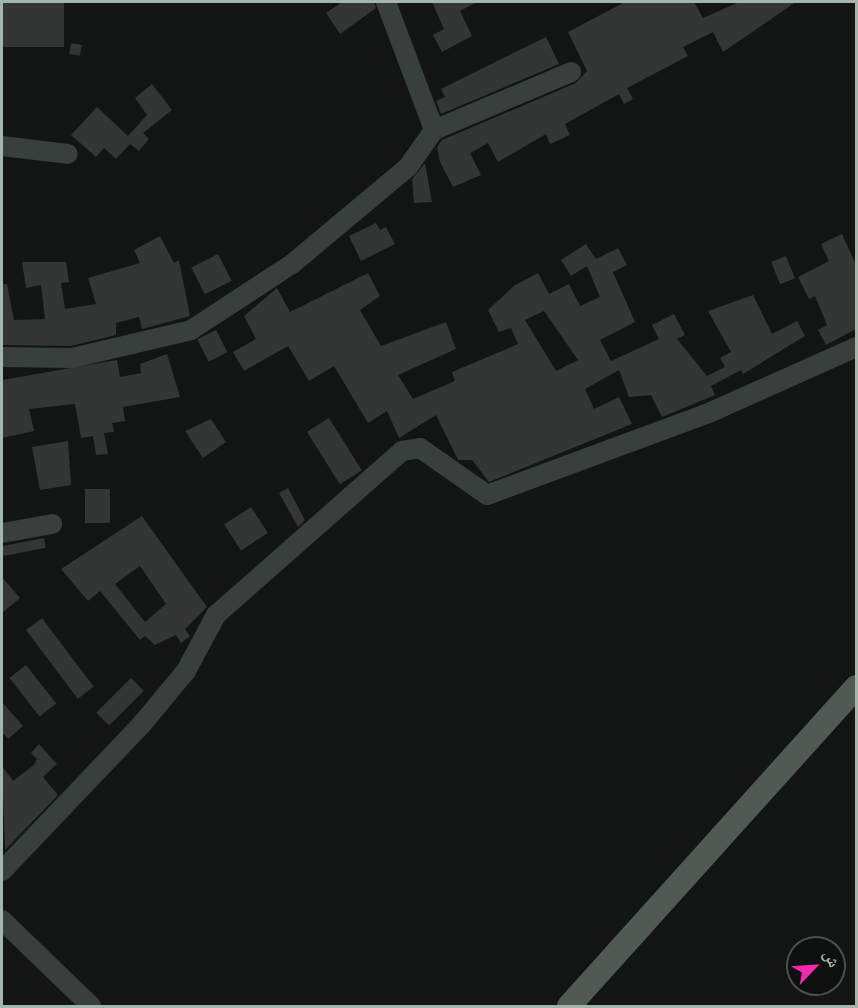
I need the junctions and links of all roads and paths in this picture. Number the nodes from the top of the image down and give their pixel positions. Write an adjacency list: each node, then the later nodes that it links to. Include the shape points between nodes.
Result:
1 (386, 2): 3 (street)
2 (571, 72): 3 (street)
3 (434, 130): 7 (street, via 408,167 292,264 191,330 72,358)
4 (2, 146): 5 (street)
5 (68, 154)
6 (856, 347): 11 (street, via 711,412 487,495 420,448 402,451 216,615 186,671)
7 (2, 357)
8 (52, 524): 9 (street)
9 (2, 533)
10 (852, 700): 14 (main road)
11 (2, 871)
12 (2, 920): 13 (street)
13 (91, 1006)
14 (569, 1006)

